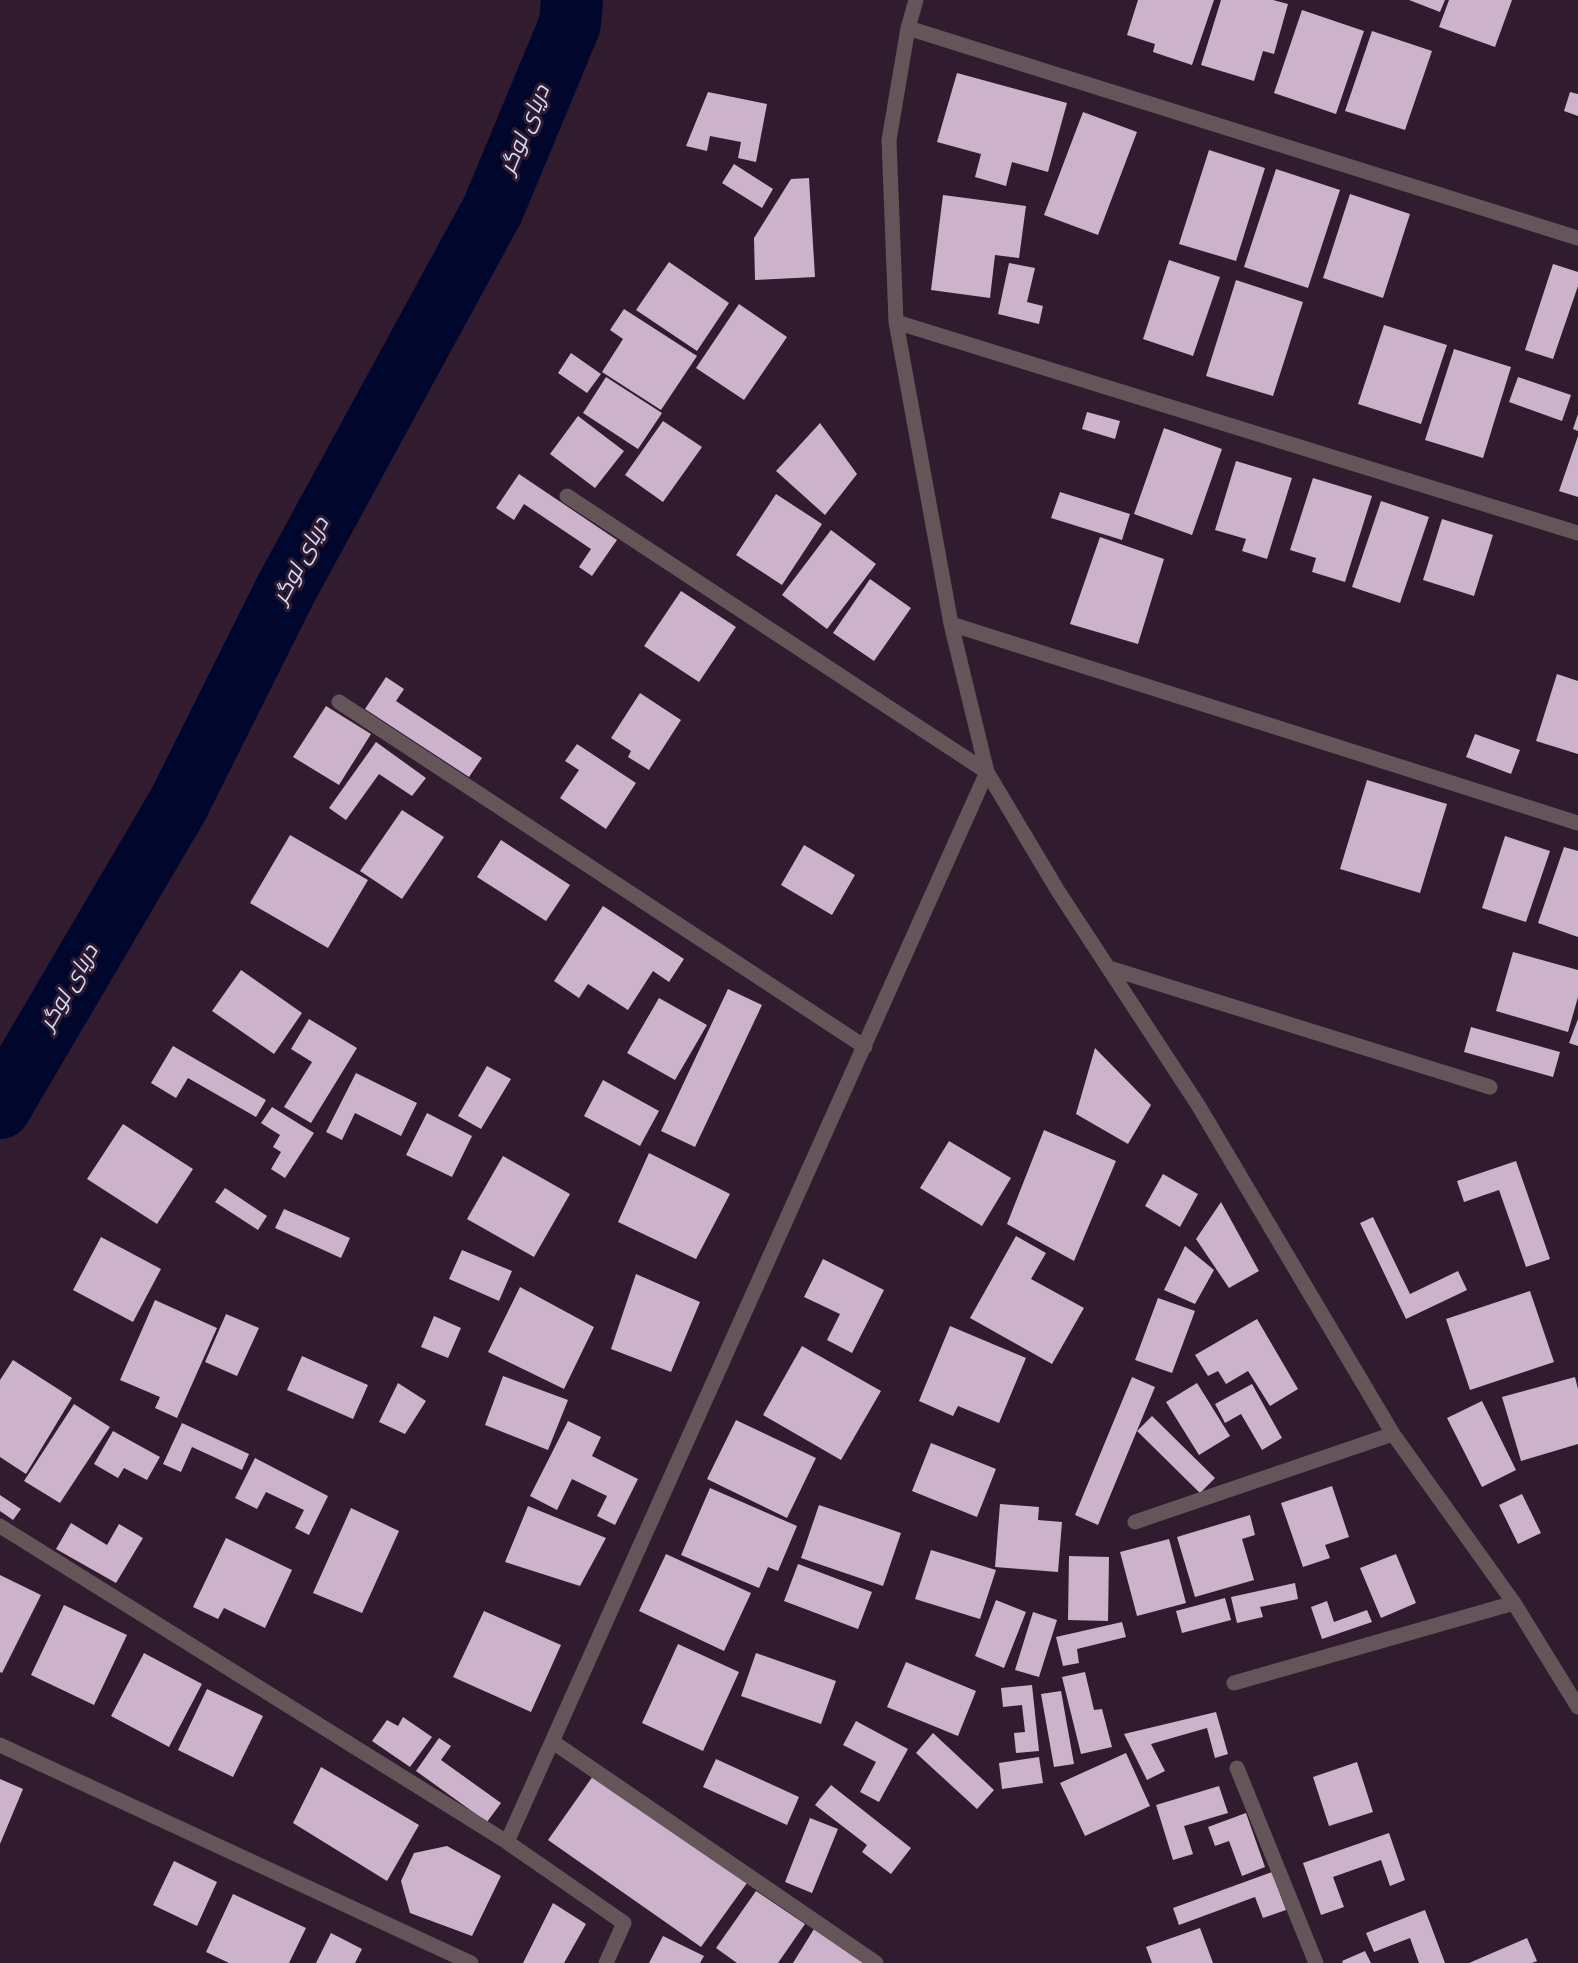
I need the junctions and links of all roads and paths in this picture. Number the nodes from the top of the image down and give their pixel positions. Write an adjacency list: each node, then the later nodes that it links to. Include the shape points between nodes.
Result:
1 (916, 0): 2 (street)
2 (908, 28): 3 (street); 4 (street, via 889,140)
3 (1578, 238)
4 (896, 322): 6 (street); 7 (street)
5 (567, 496): 9 (street)
6 (1578, 533)
7 (951, 624): 9 (street); 10 (street)
8 (339, 702): 12 (street)
9 (987, 772): 11 (street); 12 (street)
10 (1578, 823)
11 (1109, 968): 13 (street); 14 (street, via 1198,1106)
12 (865, 1047): 20 (street)
13 (1490, 1087)
14 (1393, 1434): 15 (street); 17 (street)
15 (1135, 1522)
16 (0, 1526): 23 (street)
17 (1514, 1603): 18 (street); 19 (street)
18 (1234, 1683)
19 (1578, 1707)
20 (553, 1742): 23 (street); 26 (street)
21 (0, 1745): 24 (street)
22 (1238, 1768): 27 (street)
23 (507, 1842): 25 (street, via 624,1923)
24 (471, 1963)
25 (606, 1963)
26 (876, 1963)
27 (1316, 1963)

